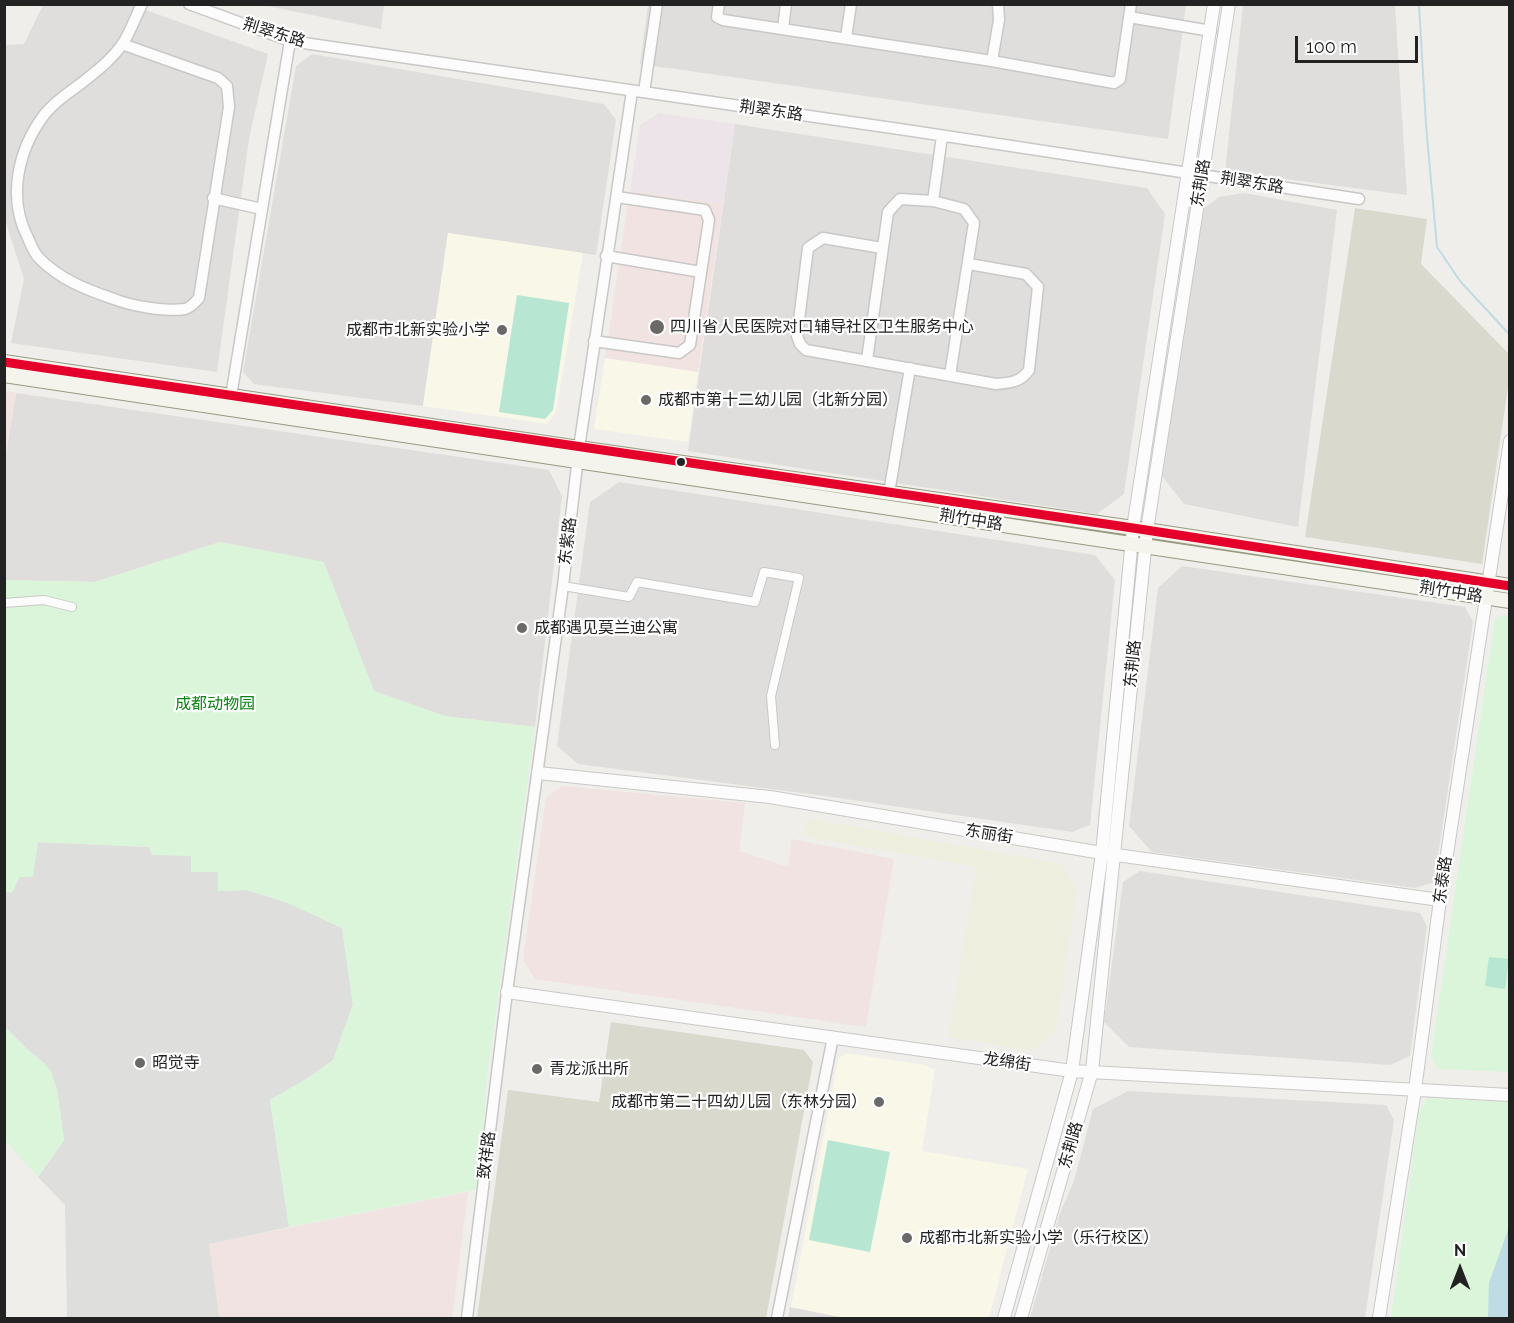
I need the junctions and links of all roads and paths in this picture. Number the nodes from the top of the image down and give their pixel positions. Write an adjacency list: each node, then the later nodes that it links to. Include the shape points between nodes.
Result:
1 (142, 4): 16 (street)
2 (189, 4): 15 (street, 荆翠东路)
3 (657, 4): 18 (street, 东紫路)
4 (719, 4): 12 (street, via 717,17 723,20)
5 (786, 4): 12 (street)
6 (851, 4): 14 (street)
7 (998, 4): 17 (street)
8 (1131, 4): 11 (street)
9 (1214, 4): 13 (street, 东荆路)
10 (1229, 4): 21 (street, 东荆路)
11 (1129, 16): 13 (street); 17 (street, via 1120,79 1114,83)
12 (783, 29): 14 (street)
13 (1210, 31): 20 (street, 东荆路)
14 (846, 38): 17 (street)
15 (290, 41): 18 (street, 荆翠东路); 26 (street)
16 (122, 44): 23 (street, via 218,78 228,86 229,107); 23 (street, via 45,114 22,158 15,192 17,210 37,257 60,276 122,303 186,309 199,297)
17 (992, 61)
18 (638, 92): 19 (street, 荆翠东路); 22 (street, 东紫路)
19 (942, 136): 20 (street, 荆翠东路); 25 (street)
20 (1189, 175): 21 (street, 荆翠东路); 41 (street, 东荆路)
21 (1202, 176): 24 (street, 荆翠东路); 42 (street, 东荆路)
22 (617, 197): 28 (street, 东紫路); 30 (street, via 705,210 709,220)
23 (213, 198): 26 (street)
24 (1359, 199)
25 (933, 201): 27 (street, via 900,199 888,212); 29 (street, via 964,209 974,223)
26 (262, 209): 37 (street)
27 (882, 248): 32 (street); 32 (street, via 823,238 808,248 797,336 800,344 806,350)
28 (606, 256): 30 (street); 31 (street, 东紫路)
29 (969, 264): 36 (street); 36 (street, via 1026,274 1038,287 1029,370 1024,378 996,384)
30 (702, 272): 31 (street, via 690,345 679,353)
31 (594, 341): 39 (street, 东紫路)
32 (867, 360): 34 (street)
33 (4, 362): 37 (main road, 荆竹中路)
34 (910, 368): 36 (street); 40 (street)
35 (4, 375): 37 (main road, 荆竹中路)
36 (950, 375)
37 (230, 402): 39 (main road, 荆竹中路)
38 (1509, 441): 45 (street, 东泰路)
39 (579, 454): 40 (main road, 荆竹中路); 43 (main road, 荆竹中路); 46 (street, 东紫路)
40 (889, 494): 41 (main road, 荆竹中路)
41 (1133, 528): 42 (main road, 荆竹中路); 43 (street, 东荆路)
42 (1147, 530): 44 (street, 东荆路); 45 (main road, 荆竹中路)
43 (1131, 544): 44 (main road, 荆竹中路); 54 (street, 东荆路)
44 (1146, 546): 48 (main road, 荆竹中路); 54 (street, 东荆路)
45 (1487, 583): 47 (main road, 荆竹中路); 48 (street, 东泰路)
46 (563, 586): 52 (street, via 629,597 637,582 755,602 764,572 799,578 771,696); 53 (street, 东紫路)
47 (1509, 586)
48 (1486, 598): 49 (main road, 荆竹中路); 55 (street, 东泰路)
49 (1509, 601)
50 (4, 603): 51 (street, via 44,600)
51 (72, 607)
52 (775, 745)
53 (538, 772): 54 (street, 东丽街, via 770,797); 56 (street, 东紫路)
54 (1108, 854): 55 (street, 东丽街); 58 (street, 东荆路); 59 (street, 东荆路)
55 (1440, 900): 60 (street, 东泰路)
56 (507, 992): 57 (street, 龙绵街); 62 (street, 致祥路)
57 (833, 1037): 58 (street, 龙绵街); 63 (street)
58 (1072, 1071): 59 (street, 龙绵街); 64 (street, 东荆路)
59 (1092, 1071): 60 (street, 龙绵街); 65 (street, 东荆路)
60 (1415, 1090): 61 (street, 龙绵街); 66 (street, 东泰路)
61 (1509, 1095)
62 (467, 1318)
63 (777, 1318)
64 (1004, 1318)
65 (1021, 1318)
66 (1379, 1318)

